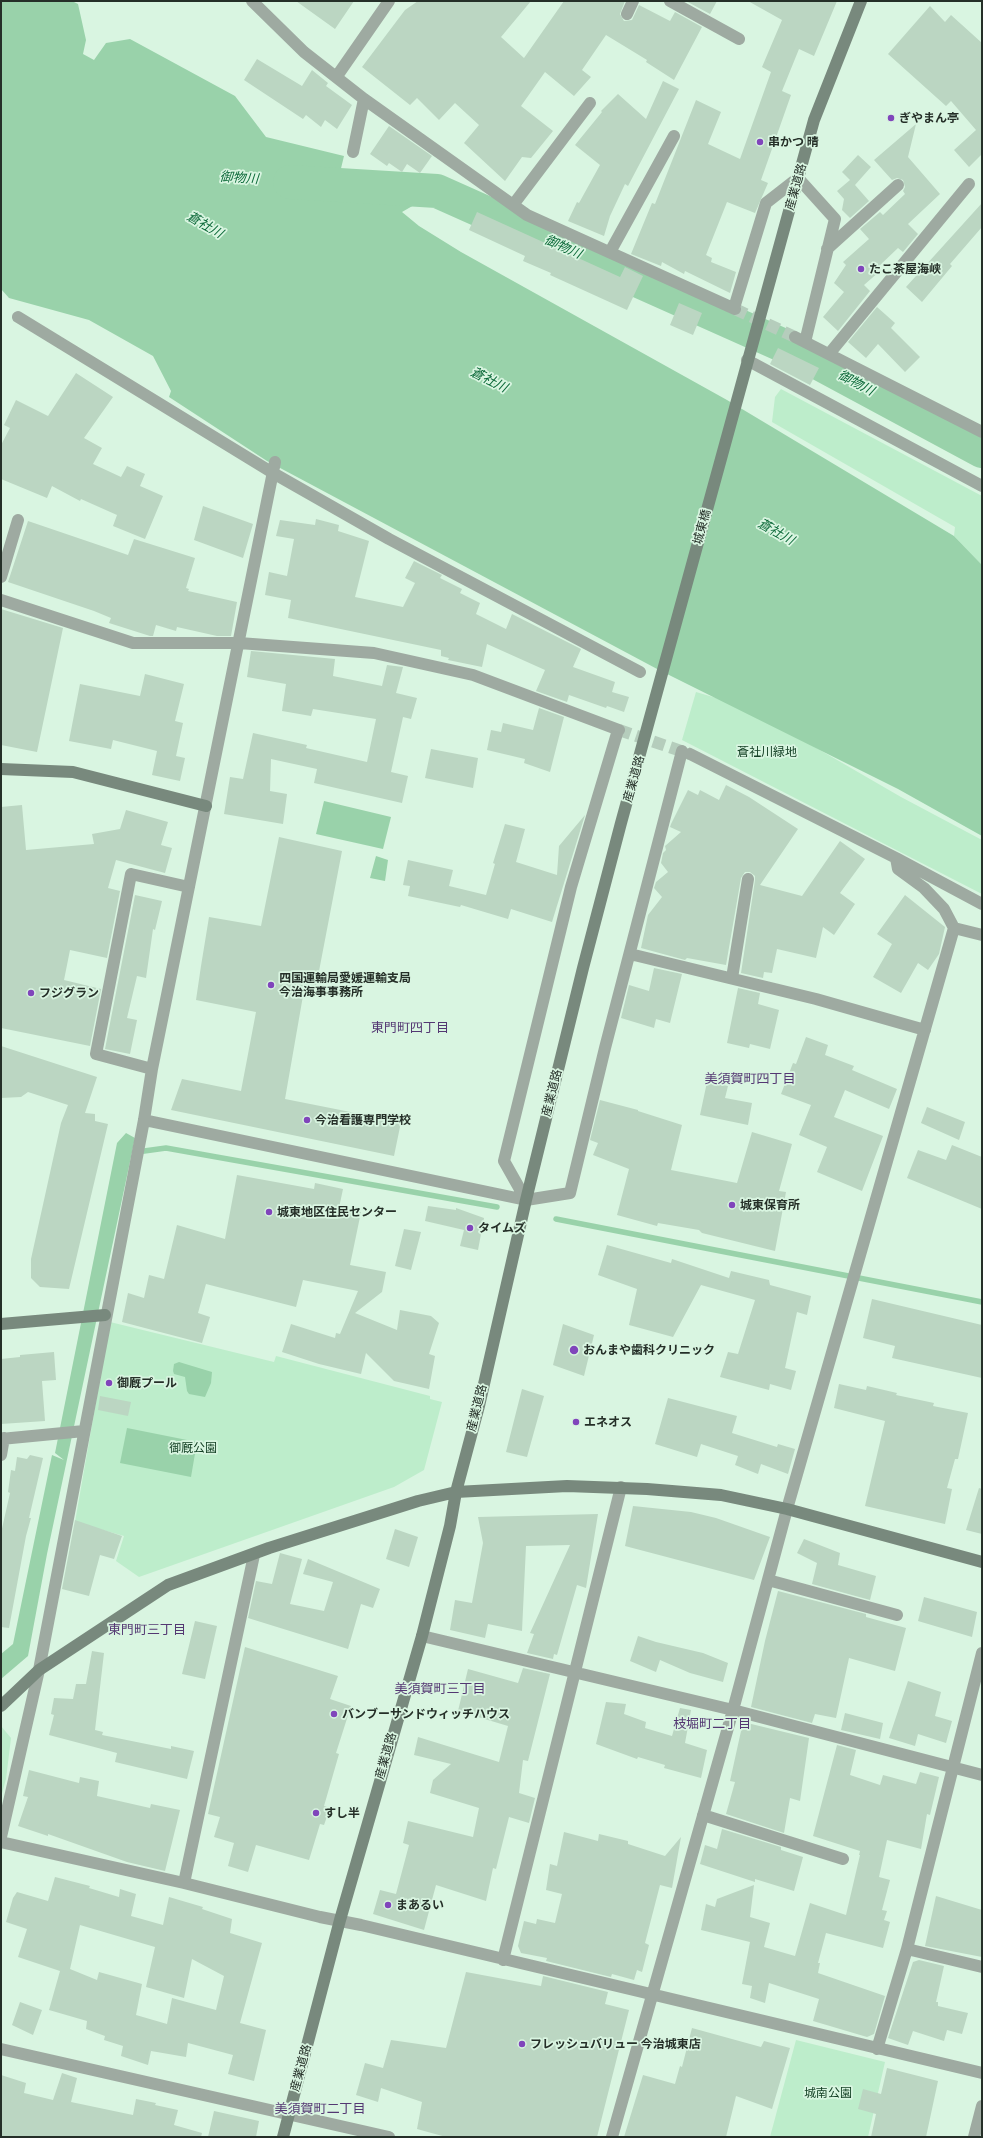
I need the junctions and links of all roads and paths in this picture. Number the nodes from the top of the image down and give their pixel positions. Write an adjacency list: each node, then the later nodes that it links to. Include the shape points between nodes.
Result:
1 (252, 1): 8 (street, via 304,52)
2 (389, 1): 8 (street)
3 (633, 1): 6 (street)
4 (670, 1): 7 (street)
5 (861, 1): 13 (street, 産業道路, via 814,120)
6 (627, 14)
7 (739, 39)
8 (337, 76): 9 (street)
9 (364, 99): 12 (street); 16 (street)
10 (590, 103): 16 (street)
11 (674, 136): 18 (street)
12 (353, 152)
13 (798, 178): 17 (street, via 835,219); 18 (street, via 766,203 735,309); 21 (street, 産業道路)
14 (969, 184): 20 (street)
15 (898, 185): 17 (street)
16 (513, 205): 18 (street, via 527,215)
17 (828, 249): 20 (street, via 800,339)
18 (610, 252)
19 (18, 317): 24 (street)
20 (829, 354): 23 (street)
21 (747, 360): 22 (street, 産業道路); 25 (street)
22 (742, 378): 31 (street, 城東橋)
23 (982, 432)
24 (274, 468): 29 (street); 30 (street, via 389,539)
25 (982, 486)
26 (18, 520): 27 (street)
27 (1, 576)
28 (1, 600): 29 (street, via 132,643)
29 (239, 643): 33 (street); 45 (street, via 374,652 474,675 619,730 571,887 504,1161)
30 (640, 672)
31 (663, 676): 45 (street, 産業道路, via 583,968)
32 (1, 769): 33 (street, via 73,772)
33 (206, 806): 36 (street)
34 (896, 858): 37 (street); 38 (street, via 898,869 924,888 944,909); 40 (street, via 686,753)
35 (748, 879): 41 (street)
36 (189, 887): 43 (street); 43 (street, via 131,874 96,1054)
37 (982, 904)
38 (954, 928): 39 (street); 42 (street)
39 (982, 935)
40 (630, 954): 41 (street); 45 (street, via 570,1193)
41 (732, 978): 42 (street)
42 (925, 1030): 53 (street)
43 (152, 1069): 44 (street)
44 (144, 1120): 45 (street); 46 (street)
45 (526, 1200): 52 (street, 産業道路)
46 (105, 1315): 47 (street); 48 (street)
47 (1, 1324)
48 (84, 1431): 49 (street); 60 (street)
49 (3, 1439): 50 (street)
50 (1, 1455)
51 (621, 1487): 52 (street, via 567,1486); 53 (street, via 721,1495); 61 (street)
52 (456, 1492): 54 (street, via 418,1501); 58 (street, 産業道路)
53 (787, 1509): 55 (street); 56 (street)
54 (254, 1555): 60 (street, via 168,1585); 69 (street)
55 (982, 1562)
56 (768, 1580): 57 (street); 63 (street)
57 (897, 1615)
58 (422, 1636): 61 (street); 70 (street, 産業道路)
59 (982, 1653): 64 (street)
60 (39, 1670): 62 (street); 67 (street)
61 (575, 1672): 63 (street); 72 (street)
62 (1, 1706)
63 (733, 1710): 64 (street); 66 (street)
64 (952, 1768): 65 (street); 71 (street)
65 (982, 1775)
66 (703, 1815): 68 (street); 74 (street)
67 (1, 1836): 69 (street)
68 (843, 1859)
69 (184, 1883): 70 (street)
70 (340, 1920): 72 (street); 79 (street, 産業道路)
71 (906, 1949): 73 (street); 76 (street)
72 (503, 1960): 74 (street)
73 (982, 1967)
74 (652, 1994): 76 (street); 82 (street)
75 (1, 2049): 79 (street)
76 (877, 2049): 77 (street)
77 (982, 2073)
78 (982, 2106): 83 (street)
79 (288, 2114): 80 (street, 産業道路); 81 (street)
80 (283, 2137)
81 (389, 2137)
82 (612, 2137)
83 (974, 2137)

